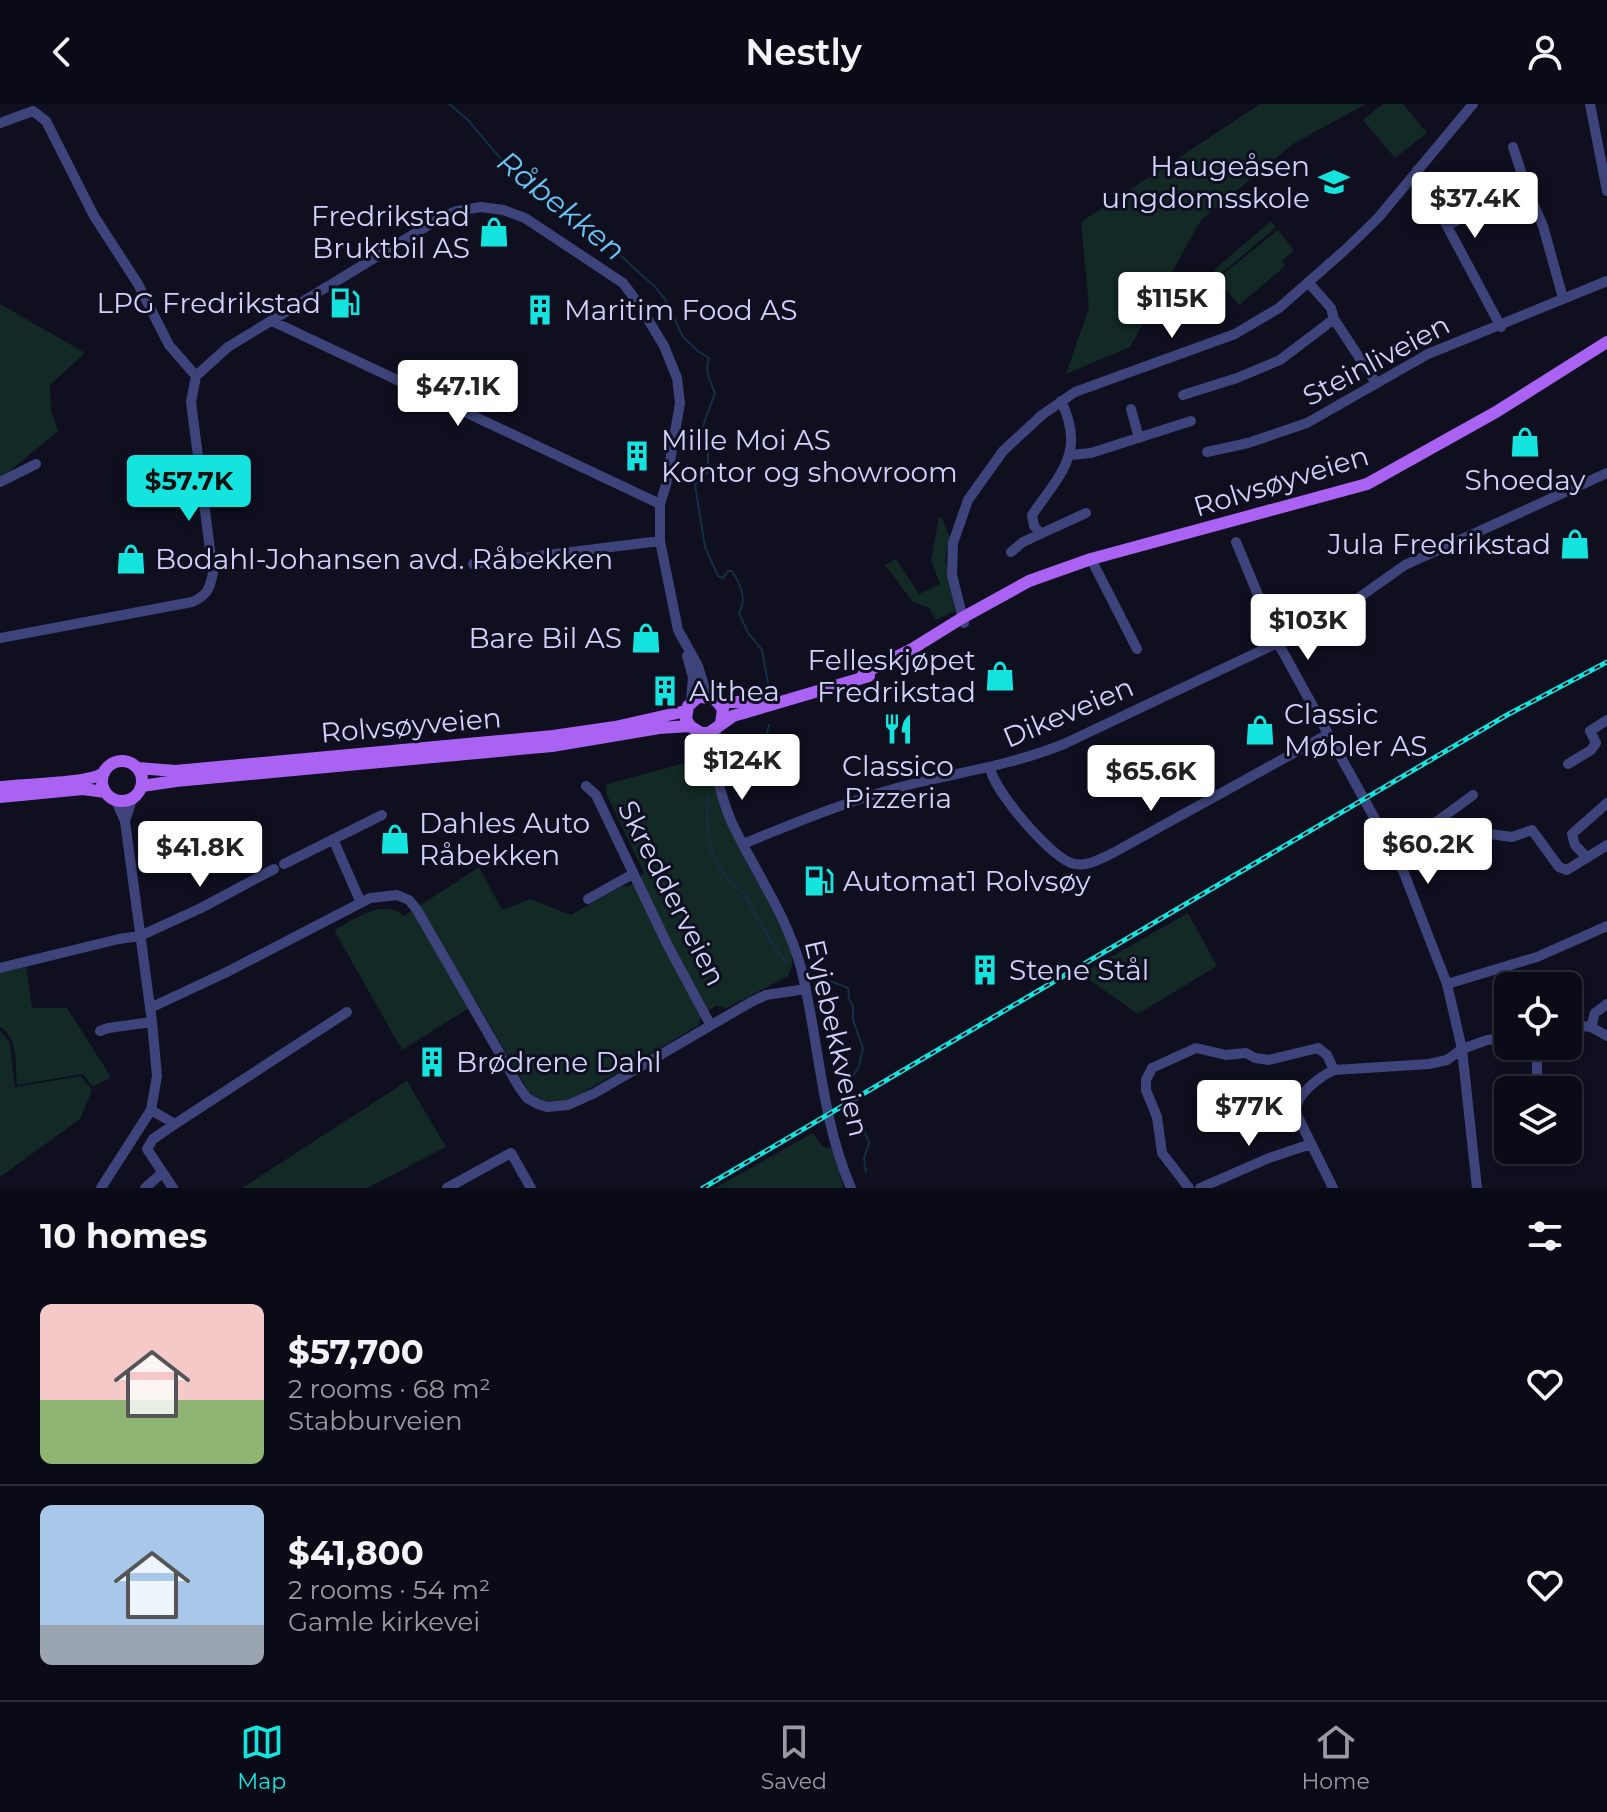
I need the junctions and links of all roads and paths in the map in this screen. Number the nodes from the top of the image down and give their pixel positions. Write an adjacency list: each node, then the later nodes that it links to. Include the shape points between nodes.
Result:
1 (1473, 104): 5 (street)
2 (1590, 104): 7 (street)
3 (0, 123): 16 (street, via 33,111 46,121 169,345)
4 (1513, 147): 6 (street)
5 (1417, 170): 8 (street); 10 (street, via 1378,218)
6 (1526, 187): 8 (street); 11 (street)
7 (1607, 191)
8 (1448, 225): 14 (street)
9 (1607, 281): 11 (street, Steinliveien)
10 (1308, 282): 12 (street); 19 (street, via 1279,308 1235,334 1087,385)
11 (1563, 298): 14 (street, Steinliveien)
12 (1334, 319): 17 (street); 18 (street, via 1280,360)
13 (272, 321): 16 (street, via 228,347); 28 (street); 28 (street, via 449,214 481,207 525,218 623,283 664,346 680,403)
14 (1501, 327): 17 (street, Steinliveien, via 1428,354)
15 (1607, 342): 34 (main road, Rolvsøyveien, via 1367,484)
16 (196, 376): 37 (street, via 191,402 213,573 209,590 192,602)
17 (1376, 383): 23 (street, Steinliveien, via 1307,423)
18 (1183, 395)
19 (1061, 401): 24 (street, via 1073,436); 36 (street, via 1003,451 968,500 953,543 952,575)
20 (1131, 409): 22 (street)
21 (1191, 421): 22 (street)
22 (1139, 438): 24 (street)
23 (1207, 452)
24 (1070, 455): 30 (street, via 1032,515)
25 (36, 464): 27 (street)
26 (1607, 473): 38 (street, Dikeveien, via 1405,565 1353,605)
27 (0, 482)
28 (660, 504): 31 (street)
29 (1086, 513): 30 (street)
30 (1040, 533): 33 (street)
31 (660, 541): 35 (street); 39 (street, via 674,615)
32 (1236, 542): 38 (street)
33 (1011, 552)
34 (1091, 559): 36 (main road, Rolvsøyveien, via 1034,580); 40 (street)
35 (473, 564)
36 (967, 618): 42 (main road, Rolvsøyveien, via 892,665)
37 (0, 638)
38 (1278, 643): 48 (street); 51 (street, Dikeveien, via 1064,744)
39 (686, 646): 41 (street); 44 (street, via 693,677)
40 (1137, 649)
41 (707, 696): 43 (main road); 44 (main road)
42 (776, 701): 43 (main road, Rolvsøyveien); 46 (main road, Rolvsøyveien)
43 (719, 702): 46 (main road, via 723,716)
44 (689, 706): 47 (main road); 50 (main road, Rolvsøyveien, via 615,727 553,736 175,771)
45 (1607, 720): 49 (street, via 1590,731 1596,743 1591,750)
46 (718, 726): 47 (main road); 52 (street, Evjebekkveien)
47 (696, 729): 52 (street, Evjebekkveien); 54 (main road, Rolvsøyveien, via 659,728 552,746)
48 (1328, 734): 51 (street, via 1085,864 1061,857 1032,829 1000,792); 68 (street)
49 (1568, 764)
50 (138, 768): 53 (main road, via 124,760); 54 (main road)
51 (990, 768): 66 (street, Dikeveien, via 860,799)
52 (715, 770): 66 (street, Evjebekkveien)
53 (104, 773): 56 (main road); 58 (main road)
54 (142, 786): 60 (main road)
55 (586, 786): 70 (street, Skredderveien, via 596,795)
56 (0, 787)
57 (1473, 795): 68 (street)
58 (110, 796): 59 (main road, via 83,789); 60 (main road, via 125,801); 63 (street)
59 (0, 797)
60 (133, 797): 63 (street)
61 (1607, 803): 69 (street, via 1572,834)
62 (382, 815): 64 (street)
63 (125, 821): 74 (street)
64 (333, 839): 72 (street); 74 (street)
65 (1471, 843): 69 (street, via 1490,834 1512,837 1529,830 1559,867 1567,870)
66 (743, 844): 77 (street, Evjebekkveien, via 779,910)
67 (1607, 845): 69 (street)
68 (1394, 853): 76 (street)
69 (1587, 858)
70 (633, 874): 71 (street); 82 (street, Skredderveien)
71 (588, 899)
72 (361, 903): 79 (street); 82 (street, via 389,895 411,903 519,1087 538,1104 557,1108 582,1100)
73 (1606, 929): 76 (street)
74 (140, 936): 75 (street); 79 (street)
75 (0, 968)
76 (1447, 984): 88 (street)
77 (806, 989): 82 (street, via 766,995); 99 (street, Evjebekkveien, via 828,1110)
78 (1607, 1004): 84 (street, via 1595,1013)
79 (150, 1008): 81 (street)
80 (347, 1012): 91 (street)
81 (152, 1022): 85 (street); 90 (street, via 157,1076)
82 (710, 1024)
83 (1582, 1026): 84 (street)
84 (1591, 1027): 86 (street)
85 (100, 1031)
86 (1607, 1036)
87 (1494, 1039): 88 (street)
88 (1462, 1049): 89 (street, via 1429,1064); 103 (street)
89 (1334, 1070): 92 (street, via 1295,1107); 100 (street, via 1318,1048 1269,1060 1196,1048 1152,1068 1146,1090 1157,1117 1162,1153)
90 (151, 1110): 91 (street); 94 (street)
91 (175, 1124): 93 (street, via 147,1149)
92 (1311, 1144): 101 (street); 102 (street)
93 (159, 1180): 95 (street); 96 (street)
94 (101, 1188)
95 (145, 1188)
96 (173, 1188)
97 (447, 1188): 98 (street, via 511,1153)
98 (531, 1188)
99 (851, 1188)
100 (1189, 1188)
101 (1200, 1188)
102 (1333, 1188)
103 (1477, 1188)

